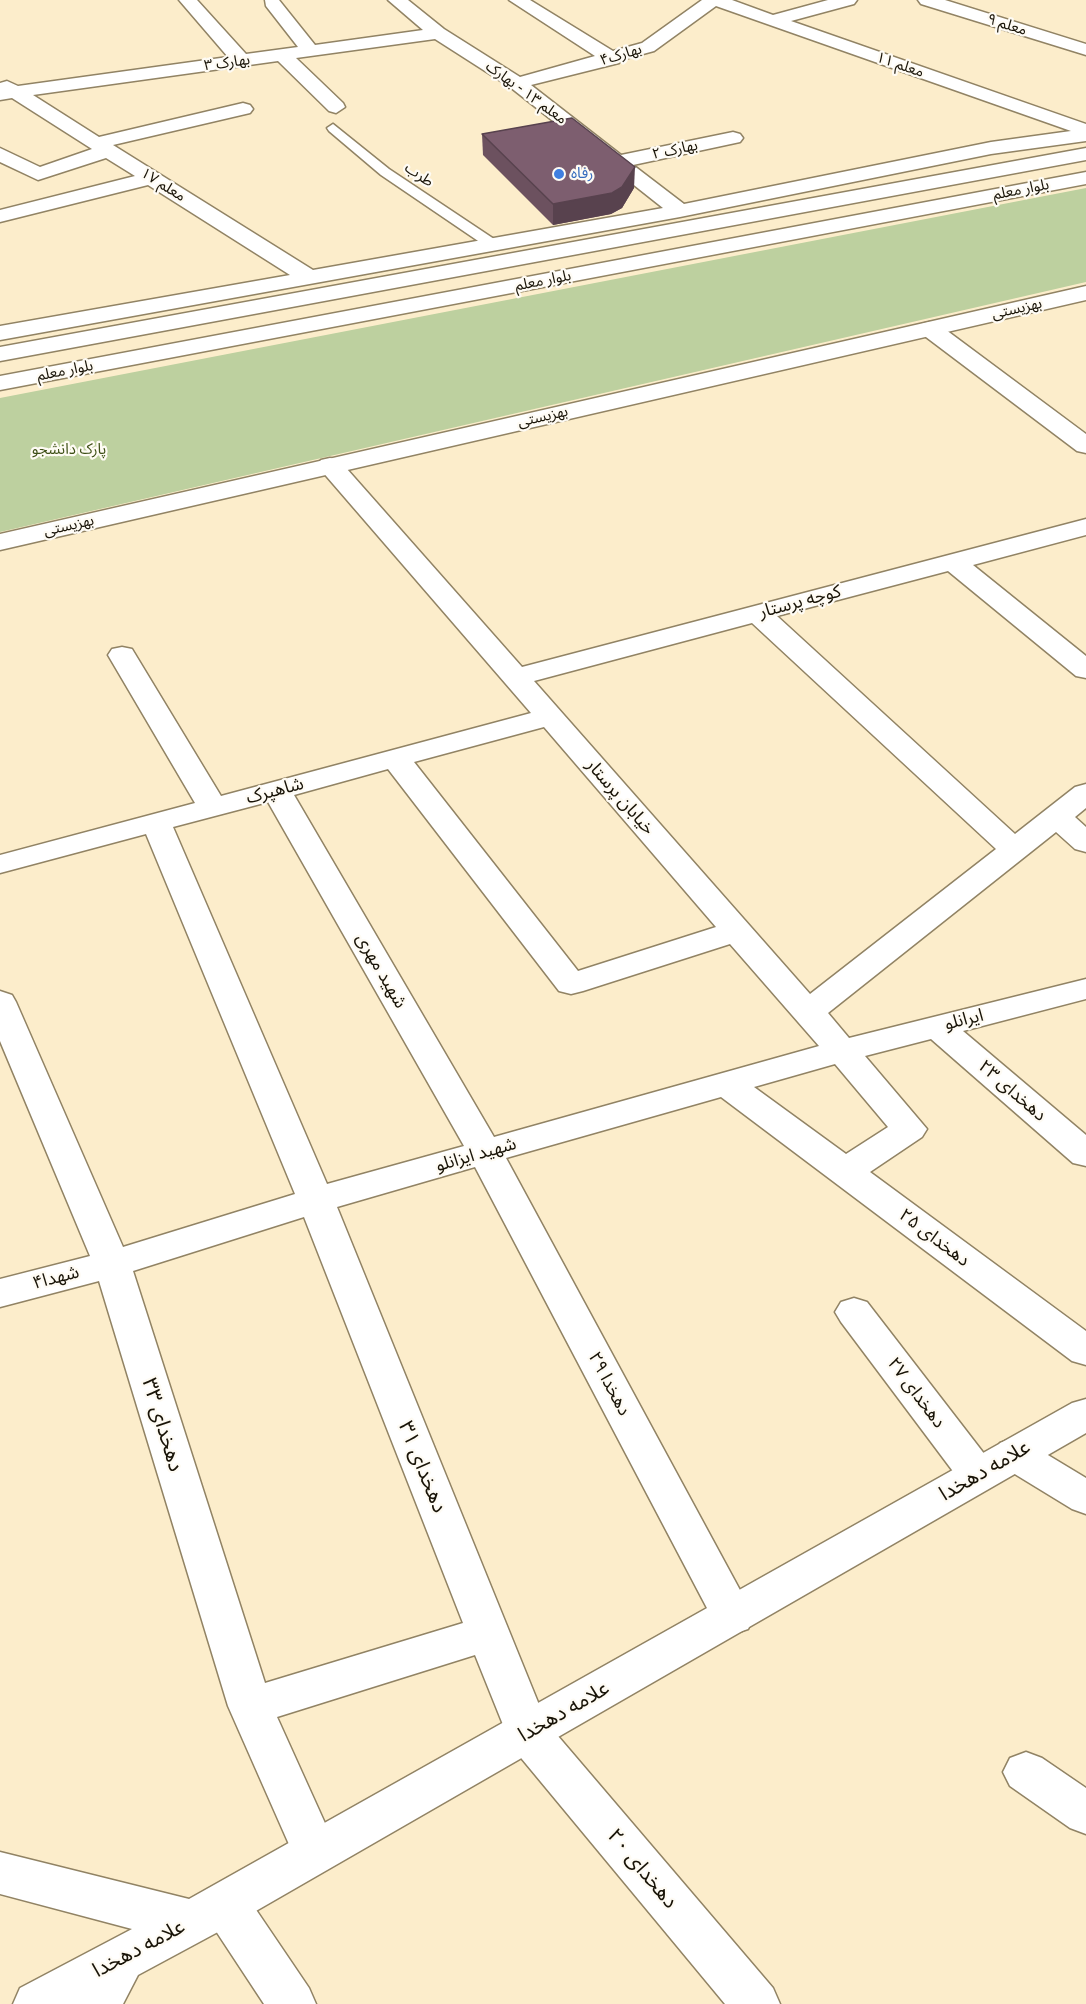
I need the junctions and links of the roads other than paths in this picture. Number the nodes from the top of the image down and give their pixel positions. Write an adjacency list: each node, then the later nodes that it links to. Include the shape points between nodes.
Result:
1 (188, 0): 14 (street)
2 (397, 0): 9 (street, معلم ۱۳ - بهارک)
3 (518, 0): 13 (street)
4 (714, 0): 8 (street, معلم ۱۱); 13 (street, بهارک۴, via 648,47)
5 (848, 0): 8 (street)
6 (927, 0): 11 (street, معلم ۹)
7 (272, 3): 10 (street)
8 (773, 20): 21 (street, معلم ۱۱)
9 (438, 33): 10 (street, بهارک ۳); 15 (street, معلم ۱۳ - بهارک)
10 (310, 51): 12 (street, بهارک ۳)
11 (1086, 51)
12 (282, 55): 14 (street, بهارک ۳); 17 (street)
13 (613, 58): 15 (street, بهارک۴)
14 (242, 61): 16 (street, بهارک ۳)
15 (517, 83): 28 (street, معلم ۱۳ - بهارک)
16 (5, 90): 24 (street, معلم ۱۷)
17 (336, 107)
18 (243, 109): 24 (street)
19 (716, 126): 23 (street)
20 (333, 128): 33 (lane, طرب, via 385,172)
21 (1086, 130)
22 (1086, 135): 31 (street, via 991,148)
23 (733, 138): 25 (street); 28 (street, بهارک ۲)
24 (103, 147): 26 (street, via 38,174); 29 (street, معلم ۱۷)
25 (751, 152)
26 (0, 154)
27 (1086, 154): 38 (street, بلوار معلم)
28 (618, 162): 31 (street, معلم ۱۳ - بهارک)
29 (152, 178): 32 (street); 34 (street, معلم ۱۷)
30 (1086, 178): 39 (street, بلوار معلم)
31 (680, 211): 33 (street)
32 (0, 216)
33 (492, 244): 34 (street)
34 (310, 278): 37 (street)
35 (1084, 296): 36 (street, بهزیستی)
36 (930, 329): 40 (street); 41 (street, بهزیستی)
37 (0, 333)
38 (0, 354)
39 (0, 383)
40 (1086, 446)
41 (330, 465): 43 (street, بهزیستی); 48 (street, خیابان پرستار)
42 (1086, 527): 44 (street, کوچه پرستار)
43 (0, 542)
44 (953, 562): 45 (street, کوچه پرستار); 47 (street)
45 (758, 613): 48 (street, کوچه پرستار); 57 (street)
46 (122, 655): 53 (street)
47 (1086, 670)
48 (514, 676): 49 (street, خیابان پرستار)
49 (550, 717): 50 (street, شاهپرک); 59 (street, خیابان پرستار)
50 (395, 758): 51 (street, شاهپرک); 59 (street, via 571,984)
51 (276, 790): 53 (street, شاهپرک); 66 (street, شهید مهری)
52 (1086, 793): 54 (street)
53 (213, 807): 55 (street, شاهپرک)
54 (1057, 817): 56 (street); 57 (street)
55 (156, 822): 58 (street, شاهپرک); 69 (street, دهخدای ۳۱)
56 (1086, 843)
57 (1014, 848): 62 (street)
58 (0, 864)
59 (737, 931): 62 (street, خیابان پرستار)
60 (1086, 989): 63 (street, ایرانلو)
61 (0, 1002): 70 (street, دهخدای ۳۳)
62 (808, 1012): 64 (street, خیابان پرستار)
63 (938, 1027): 64 (street, ایرانلو); 67 (street, دهخدای ۲۳)
64 (842, 1051): 65 (street, شهید ایزانلو); 68 (street, خیابان پرستار, via 910,1129)
65 (726, 1084): 66 (street, شهید ایزانلو); 68 (street, دهخدای ۲۵)
66 (485, 1152): 69 (street, شهید ایزانلو); 77 (street, دهخدا ۲۹)
67 (1086, 1154)
68 (845, 1171): 73 (street, دهخدای ۲۵)
69 (316, 1200): 70 (street, شهید ایزانلو); 78 (street, دهخدای ۳۱)
70 (112, 1264): 71 (street, شهدا۴); 79 (street, دهخدای ۳۳)
71 (0, 1293)
72 (854, 1312): 75 (street, دهخدای ۲۷)
73 (1086, 1351)
74 (1086, 1414): 75 (street, علامه دهخدا)
75 (996, 1465): 76 (street); 77 (street, علامه دهخدا)
76 (1086, 1498)
77 (733, 1616): 80 (street, علامه دهخدا)
78 (488, 1633): 79 (street); 80 (street, دهخدای ۳۱)
79 (250, 1706): 83 (street, دهخدای ۳۳)
80 (528, 1733): 83 (street, علامه دهخدا); 90 (street, دهخدای ۲۰)
81 (1026, 1772): 82 (street)
82 (1086, 1814)
83 (315, 1852): 85 (street, علامه دهخدا)
84 (0, 1873): 85 (street, via 28,1882)
85 (208, 1912): 86 (street, علامه دهخدا); 89 (street)
86 (121, 1959): 87 (street, علامه دهخدا); 88 (street)
87 (37, 2004)
88 (98, 2004)
89 (292, 2004)
90 (756, 2004)

